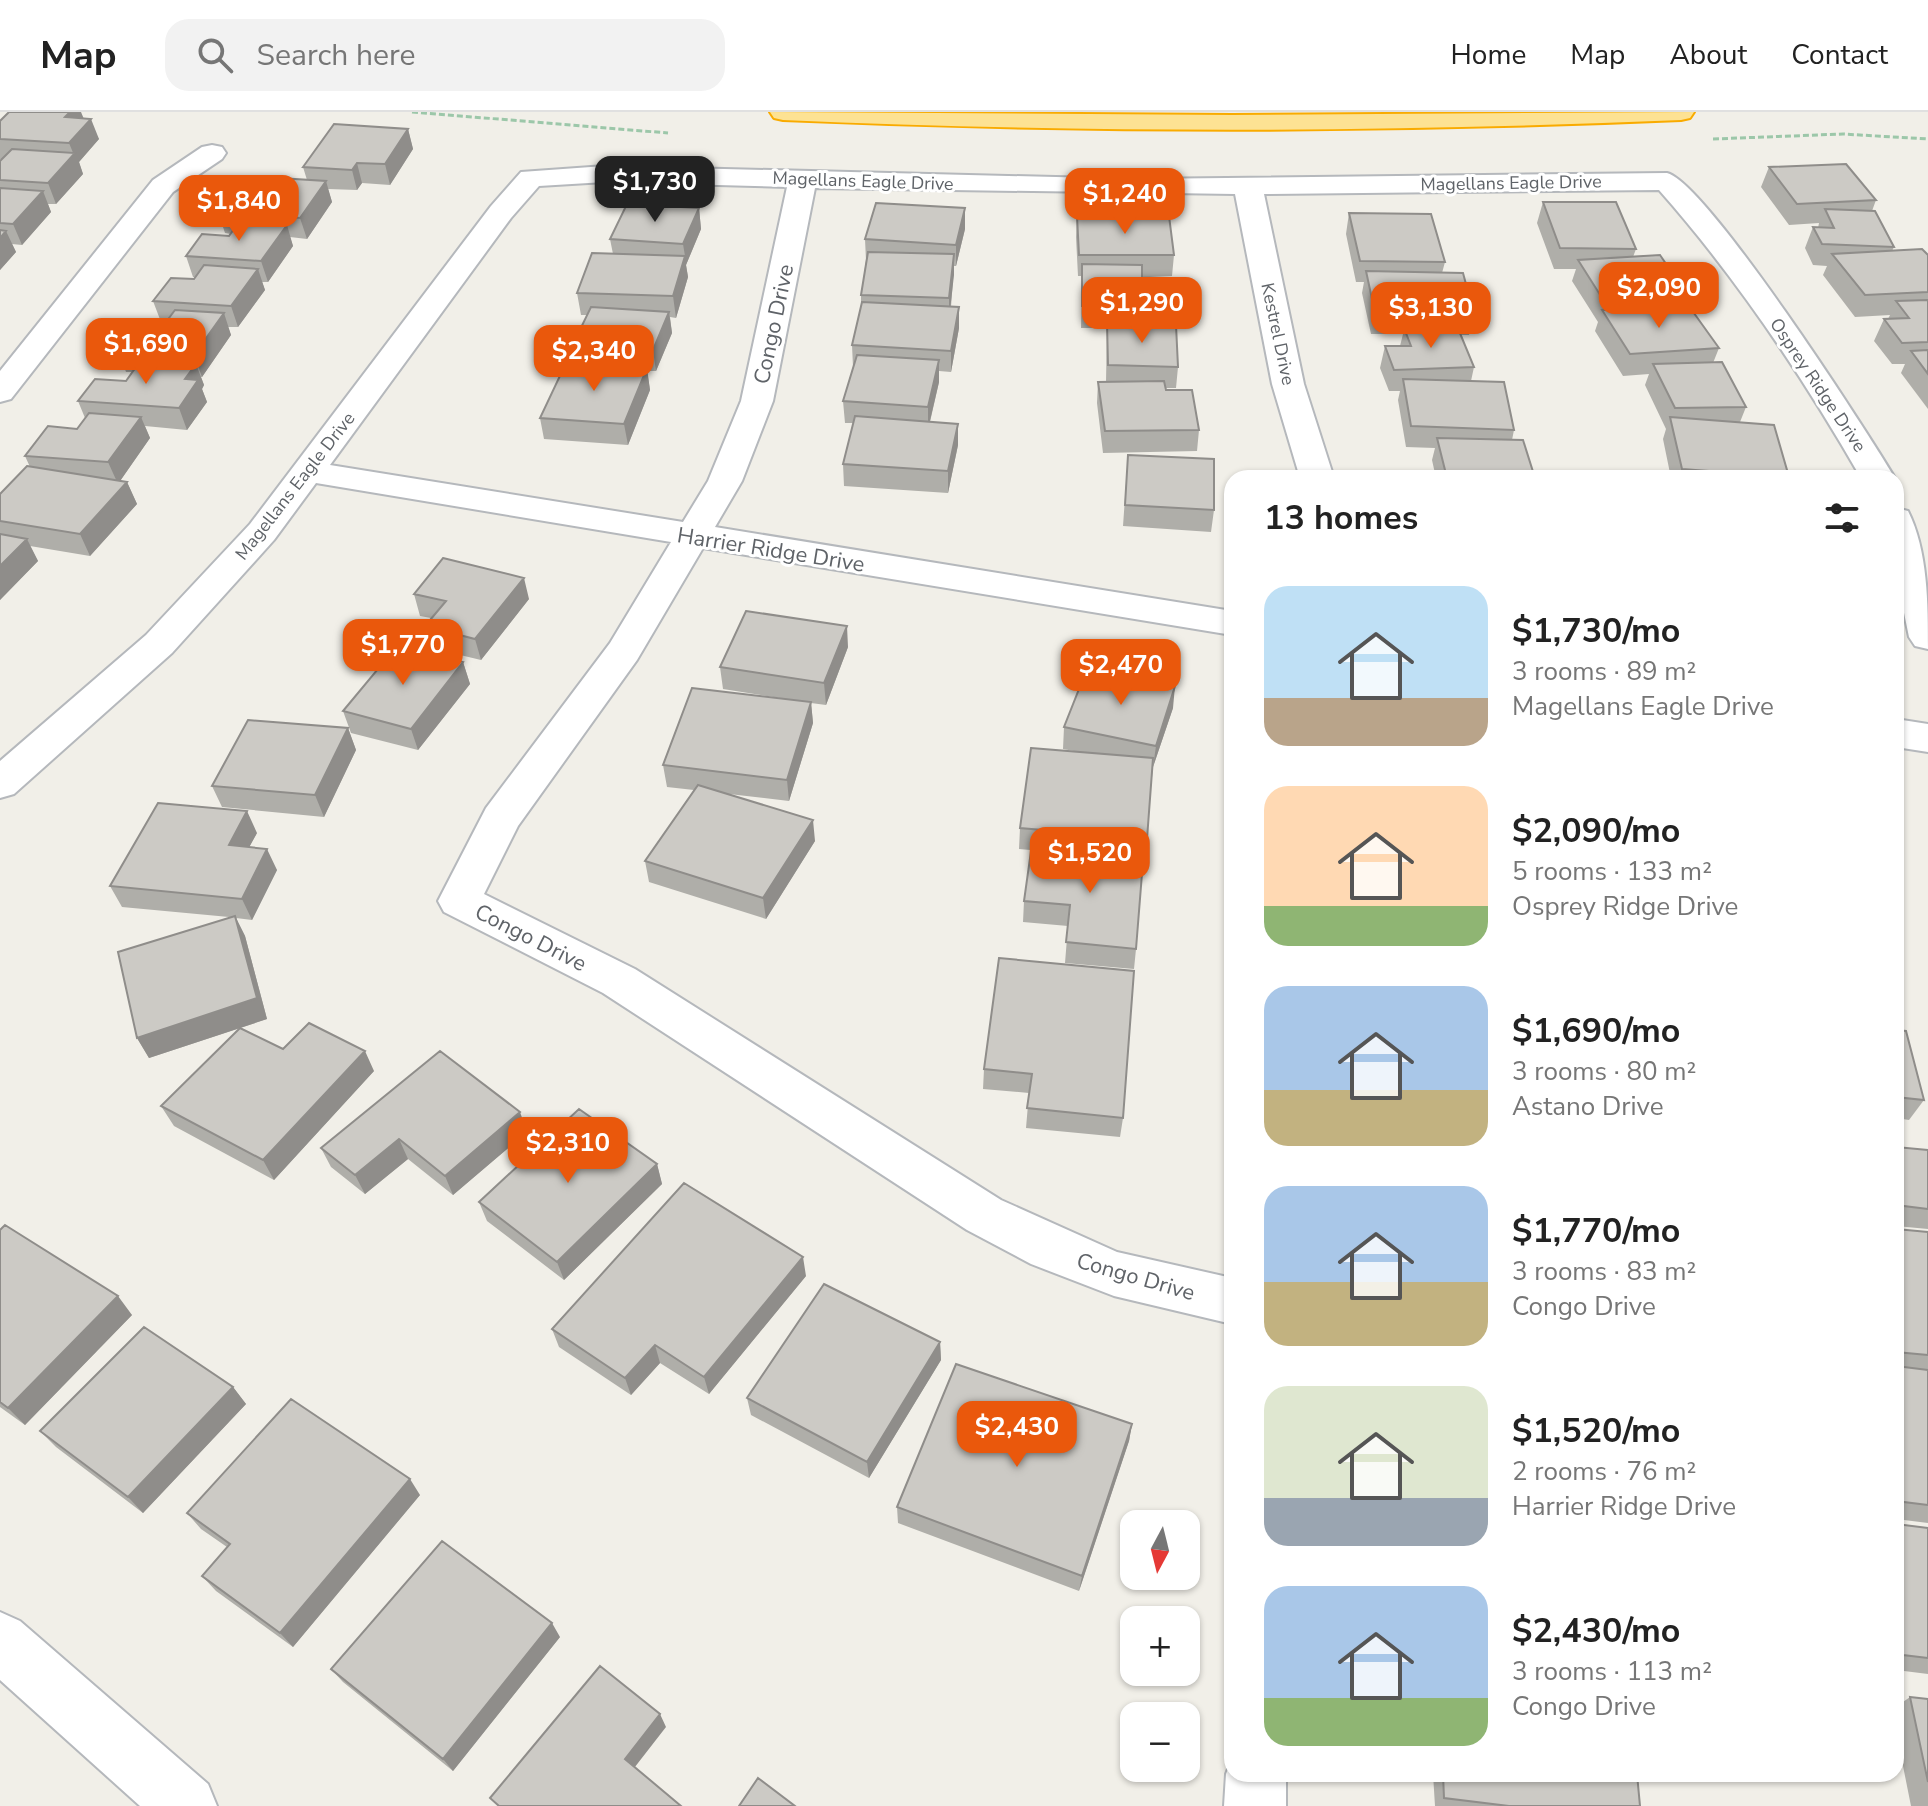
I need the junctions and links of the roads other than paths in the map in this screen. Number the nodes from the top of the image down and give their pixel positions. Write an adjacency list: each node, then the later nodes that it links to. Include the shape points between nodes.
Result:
1 (783, 112): 2 (highway, via 1211,124)
2 (1681, 112)
3 (212, 153): 7 (street, via 163,186)
4 (803, 179): 6 (street, Magellans Eagle Drive); 10 (street, Magellans Eagle Drive, via 605,174 531,178 420,319); 11 (street, Congo Drive, via 757,401 725,481)
5 (1667, 181): 6 (street, Magellans Eagle Drive); 9 (street, Osprey Ridge Drive, via 1701,219 1835,404)
6 (1248, 187): 8 (street, Kestrel Drive, via 1288,384)
7 (0, 392)
8 (1315, 470)
9 (1873, 470)
10 (310, 472): 11 (street, Harrier Ridge Drive); 17 (street, Magellans Eagle Drive, via 159,644)
11 (693, 536): 13 (street, Harrier Ridge Drive); 18 (street, Congo Drive, via 624,651 501,819 459,901 619,981 984,1215 1114,1274)
12 (1904, 543): 14 (street)
13 (1224, 622)
14 (1928, 637)
15 (1904, 734): 16 (street)
16 (1928, 738)
17 (0, 784)
18 (1224, 1299)
19 (0, 1641): 21 (street)
20 (1256, 1782): 22 (street)
21 (186, 1806)
22 (1255, 1806)

